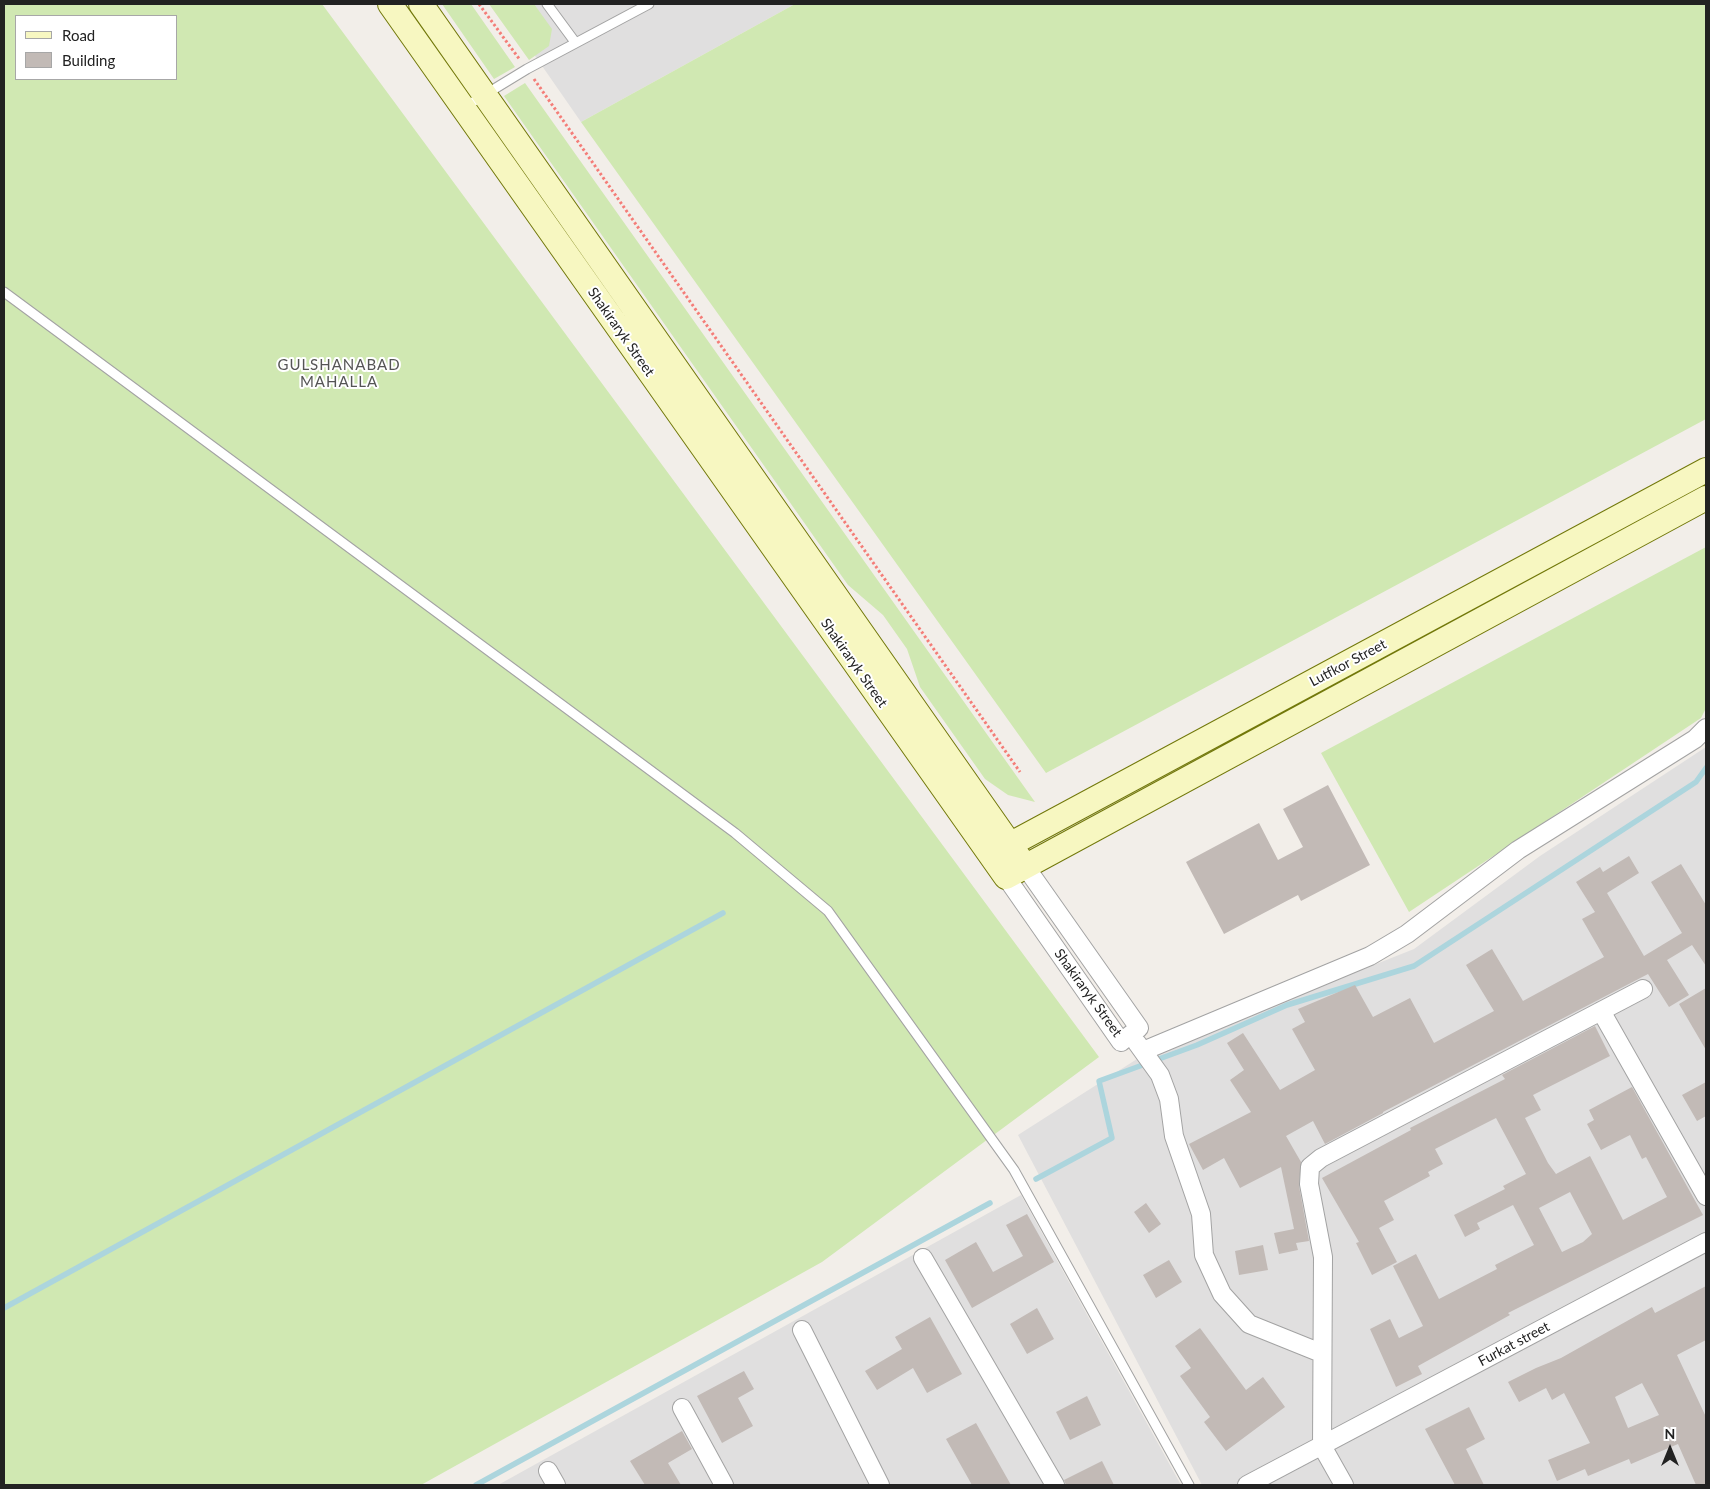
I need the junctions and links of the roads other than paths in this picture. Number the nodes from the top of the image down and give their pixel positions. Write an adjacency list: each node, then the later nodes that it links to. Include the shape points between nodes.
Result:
1 (390, 4): 7 (main road, Shakiraryk Street)
2 (421, 4): 6 (main road, Shakiraryk Street)
3 (547, 4): 5 (lane)
4 (649, 4): 5 (lane)
5 (575, 42): 6 (lane)
6 (484, 95): 7 (lane); 12 (main road, Shakiraryk Street)
7 (463, 108): 12 (main road, Shakiraryk Street)
8 (4, 292): 27 (lane, via 735,833 828,911 1014,1170)
9 (1706, 470): 12 (main road, Lutfkor Street)
10 (1706, 498): 13 (main road, Lutfkor Street)
11 (1706, 728): 16 (street, via 1695,739 1518,850 1407,934 1370,956)
12 (1000, 850): 13 (main road, Shakiraryk Street)
13 (1016, 872): 16 (street, Shakiraryk Street, via 1120,1042 1131,1034)
14 (1643, 989): 15 (street)
15 (1601, 1011): 17 (street); 21 (street, via 1321,1158 1310,1167 1309,1184 1323,1257)
16 (1142, 1051): 21 (street, via 1160,1075 1169,1099 1174,1136 1201,1214 1204,1255 1222,1294 1249,1324)
17 (1706, 1196)
18 (1706, 1242): 23 (street, Furkat street)
19 (923, 1258): 26 (street)
20 (802, 1330): 25 (street)
21 (1321, 1353): 23 (street)
22 (682, 1408): 24 (street)
23 (1322, 1446): 28 (street, Furkat street); 29 (street)
24 (724, 1485)
25 (880, 1485)
26 (1055, 1485)
27 (1189, 1485)
28 (1247, 1485)
29 (1344, 1485)

